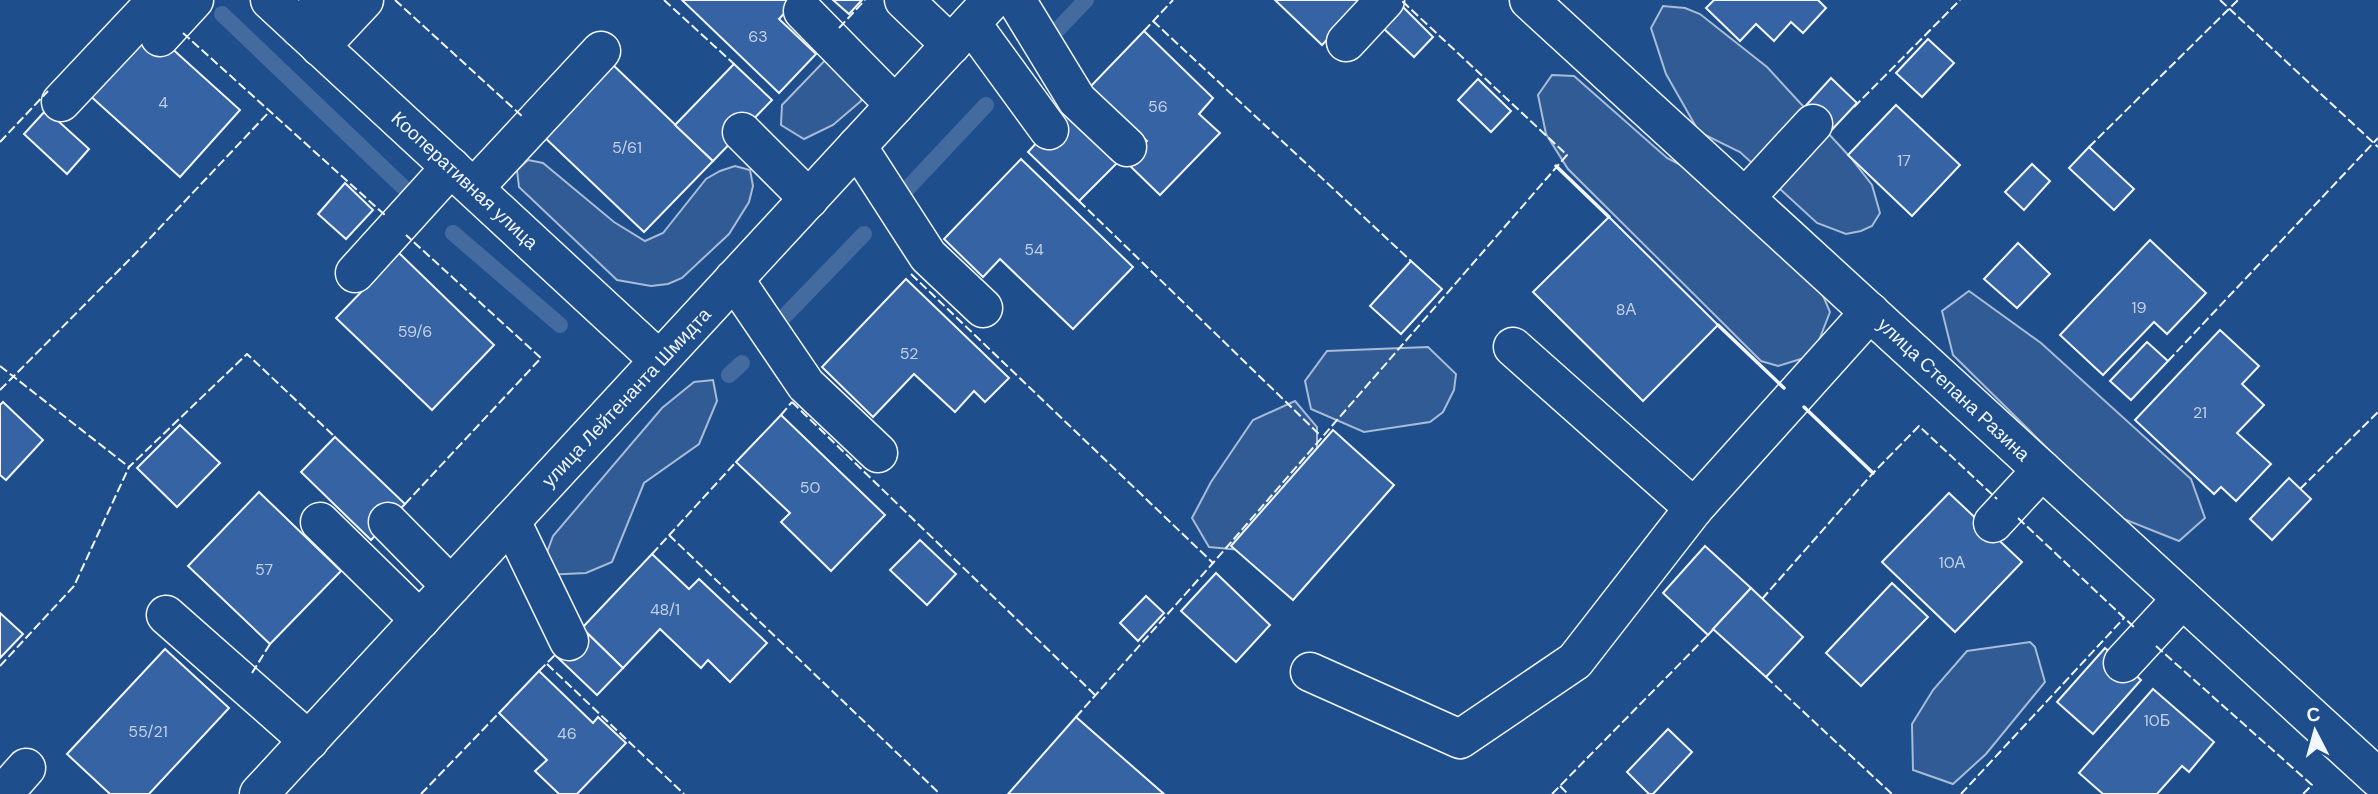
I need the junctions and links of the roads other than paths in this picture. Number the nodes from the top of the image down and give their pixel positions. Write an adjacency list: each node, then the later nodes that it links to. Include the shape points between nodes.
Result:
1 (157, 0): 16 (street)
2 (194, 0): 12 (street)
3 (270, 0): 13 (street, Кооперативная улица)
4 (325, 0): 13 (street)
5 (363, 0): 13 (street)
6 (904, 0): 11 (street)
7 (1016, 0): 22 (street, via 1077,100)
8 (1385, 0): 14 (street)
9 (1529, 0): 24 (street, улица Степана Разина)
10 (803, 11): 17 (street)
11 (971, 22): 17 (street, улица Лейтенанта Шмидта); 19 (street)
12 (160, 37)
13 (310, 38): 23 (street, Кооперативная улица)
14 (1346, 42)
15 (601, 51): 23 (street)
16 (61, 102)
17 (895, 105): 21 (street, улица Лейтенанта Шмидта)
18 (1813, 124): 24 (street)
19 (1049, 130)
20 (742, 132): 25 (street)
21 (857, 146): 25 (street, улица Лейтенанта Шмидта); 28 (street, via 928,256)
22 (1126, 147)
23 (462, 177): 26 (street); 31 (street, Кооперативная улица)
24 (1745, 198): 29 (street, улица Степана Разина)
25 (809, 199): 27 (street, улица Лейтенанта Шмидта)
26 (355, 273)
27 (734, 279): 31 (street, улица Лейтенанта Шмидта); 32 (street, via 806,385)
28 (983, 308)
29 (1870, 312): 33 (street, улица Степана Разина); 34 (street)
30 (1513, 348): 34 (street)
31 (659, 360): 35 (street, улица Лейтенанта Шмидта)
32 (878, 453)
33 (2042, 470): 38 (street); 40 (street, улица Степана Разина)
34 (1694, 508): 45 (street, via 1575,661 1460,738)
35 (511, 521): 39 (street, улица Лейтенанта Шмидта); 43 (street)
36 (320, 522): 42 (street)
37 (388, 522): 39 (street)
38 (1993, 523)
39 (451, 586): 42 (street, улица Лейтенанта Шмидта)
40 (2182, 599): 44 (street); 47 (street, улица Степана Разина)
41 (166, 615): 46 (street)
42 (420, 620): 46 (street, улица Лейтенанта Шмидта)
43 (569, 641)
44 (2123, 663)
45 (1310, 672)
46 (309, 741): 48 (street, улица Лейтенанта Шмидта)
47 (2378, 778)
48 (263, 792)

